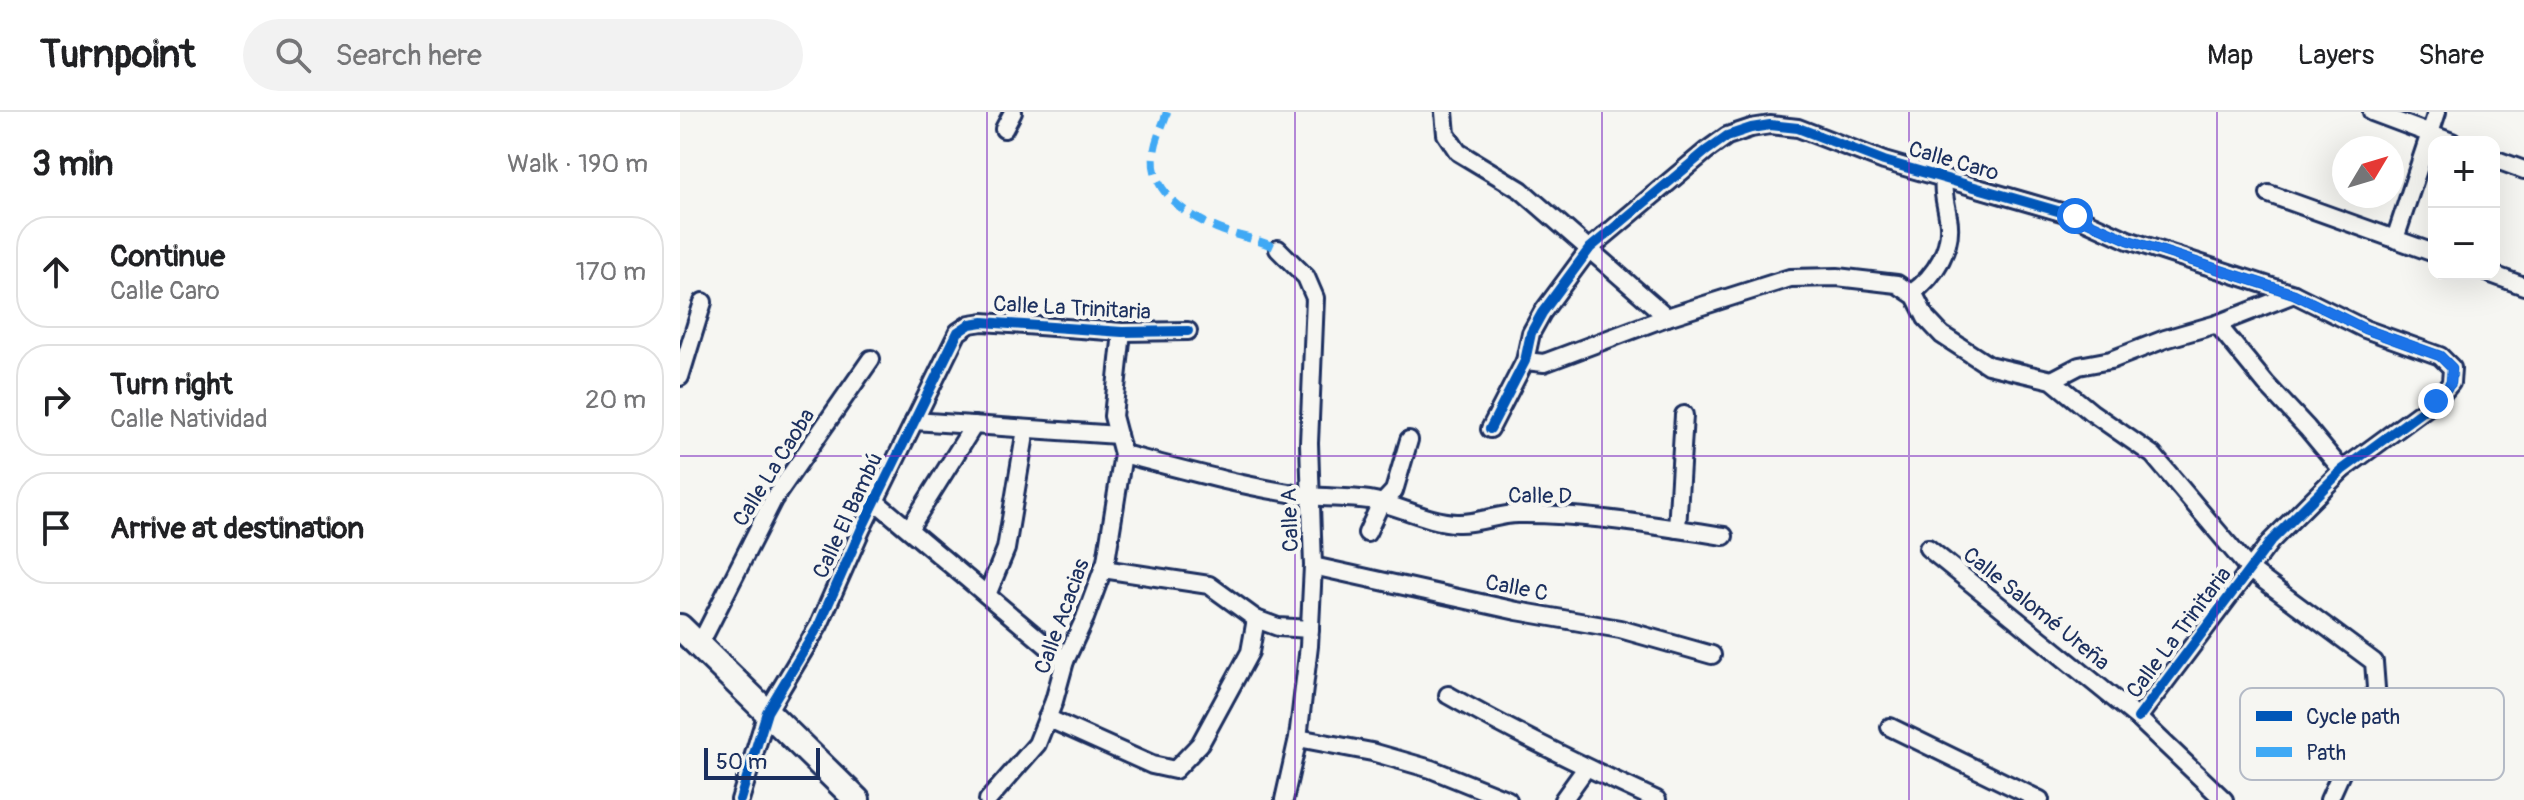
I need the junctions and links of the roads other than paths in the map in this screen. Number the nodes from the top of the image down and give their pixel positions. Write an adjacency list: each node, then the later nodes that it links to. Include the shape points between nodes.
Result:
1 (1013, 112): 5 (street)
2 (1444, 112): 13 (street, via 1446,134 1458,152 1521,190)
3 (2372, 112): 6 (street)
4 (2437, 112): 6 (street)
5 (1004, 129)
6 (2430, 133): 7 (street); 12 (street)
7 (2437, 136)
8 (2500, 161): 9 (street)
9 (2524, 170)
10 (1944, 179): 13 (street, Calle Caro, via 1798,128 1751,128 1706,151); 18 (street, via 1947,243 1932,276); 19 (street, Calle Caro, via 2075,216 2128,240)
11 (2269, 194): 12 (street)
12 (2395, 239): 15 (street)
13 (1590, 248): 21 (street); 27 (street, Calle Caro, via 1542,313)
14 (1278, 249): 40 (street, Calle A, via 1306,277 1315,298)
15 (2428, 251)
16 (2500, 277): 17 (street)
17 (2524, 286)
18 (1912, 293): 21 (street, via 1894,283 1794,277); 30 (street, via 1942,335 1988,365)
19 (2294, 294): 22 (street); 28 (street, Calle Caro, via 2365,329 2440,356)
20 (703, 302): 29 (street)
21 (1667, 317): 27 (street, via 1544,363)
22 (2217, 324): 30 (street, via 2079,366); 39 (street)
23 (1188, 331): 25 (street, Calle La Trinitaria)
24 (958, 332): 25 (street, Calle La Trinitaria, via 983,322); 32 (street, Calle El Bambú)
25 (1122, 332): 36 (street, Calle Acacias, via 1113,416)
26 (871, 359): 55 (street, Calle La Caoba, via 773,500)
27 (1525, 361): 35 (street, Calle Caro)
28 (2452, 368): 39 (street, Calle La Trinitaria, via 2451,383 2436,401)
29 (680, 377)
30 (2052, 380): 50 (street, via 2153,455)
31 (1684, 415): 44 (street)
32 (914, 421): 33 (street); 41 (street, Calle El Bambú)
33 (974, 425): 34 (street); 43 (street)
34 (1026, 429): 36 (street); 51 (street, via 1006,549)
35 (1490, 429)
36 (1118, 435): 38 (street, Calle Acacias)
37 (1409, 440): 42 (street, via 1394,491)
38 (1123, 454): 40 (street, Calle D); 49 (street, Calle Acacias)
39 (2342, 470): 50 (street, Calle La Trinitaria, via 2271,541)
40 (1309, 496): 42 (street, Calle D); 48 (street, Calle A)
41 (875, 501): 43 (street); 60 (street, Calle El Bambú, via 819,625)
42 (1384, 503): 44 (street, Calle D, via 1459,523 1518,514); 45 (street)
43 (909, 529): 51 (street)
44 (1677, 529): 46 (street, Calle D)
45 (1367, 533)
46 (1724, 536)
47 (1928, 548): 62 (street, Calle Salomé Ureña)
48 (1313, 566): 54 (street, Calle A); 56 (street, Calle C, via 1620,629)
49 (1103, 569): 52 (street, via 1209,585); 57 (street, Calle Acacias)
50 (2250, 570): 58 (street, via 2374,662); 62 (street, Calle La Trinitaria)
51 (987, 595): 57 (street)
52 (1256, 619): 54 (street); 61 (street, via 1250,652 1200,744 1175,770 1152,765)
53 (680, 627): 55 (main road)
54 (1310, 629): 64 (street, Calle A)
55 (699, 646): 60 (main road)
56 (1712, 655)
57 (1065, 661): 61 (street, Calle Acacias)
58 (2376, 688)
59 (1448, 695): 65 (street)
60 (767, 712): 67 (street, Calle El Bambú); 68 (main road)
61 (1047, 718): 69 (street, Calle Acacias, via 1037,744)
62 (2138, 718): 75 (street, Calle Salomé Ureña)
63 (1890, 727): 74 (street)
64 (1298, 738): 70 (street, Calle A); 71 (street, via 1372,752)
65 (1586, 768): 72 (street); 73 (street)
66 (2338, 780): 76 (street)
67 (740, 800)
68 (857, 800)
69 (988, 800)
70 (1284, 800)
71 (1508, 800)
72 (1563, 800)
73 (1657, 800)
74 (2040, 800)
75 (2224, 800)
76 (2329, 800)

